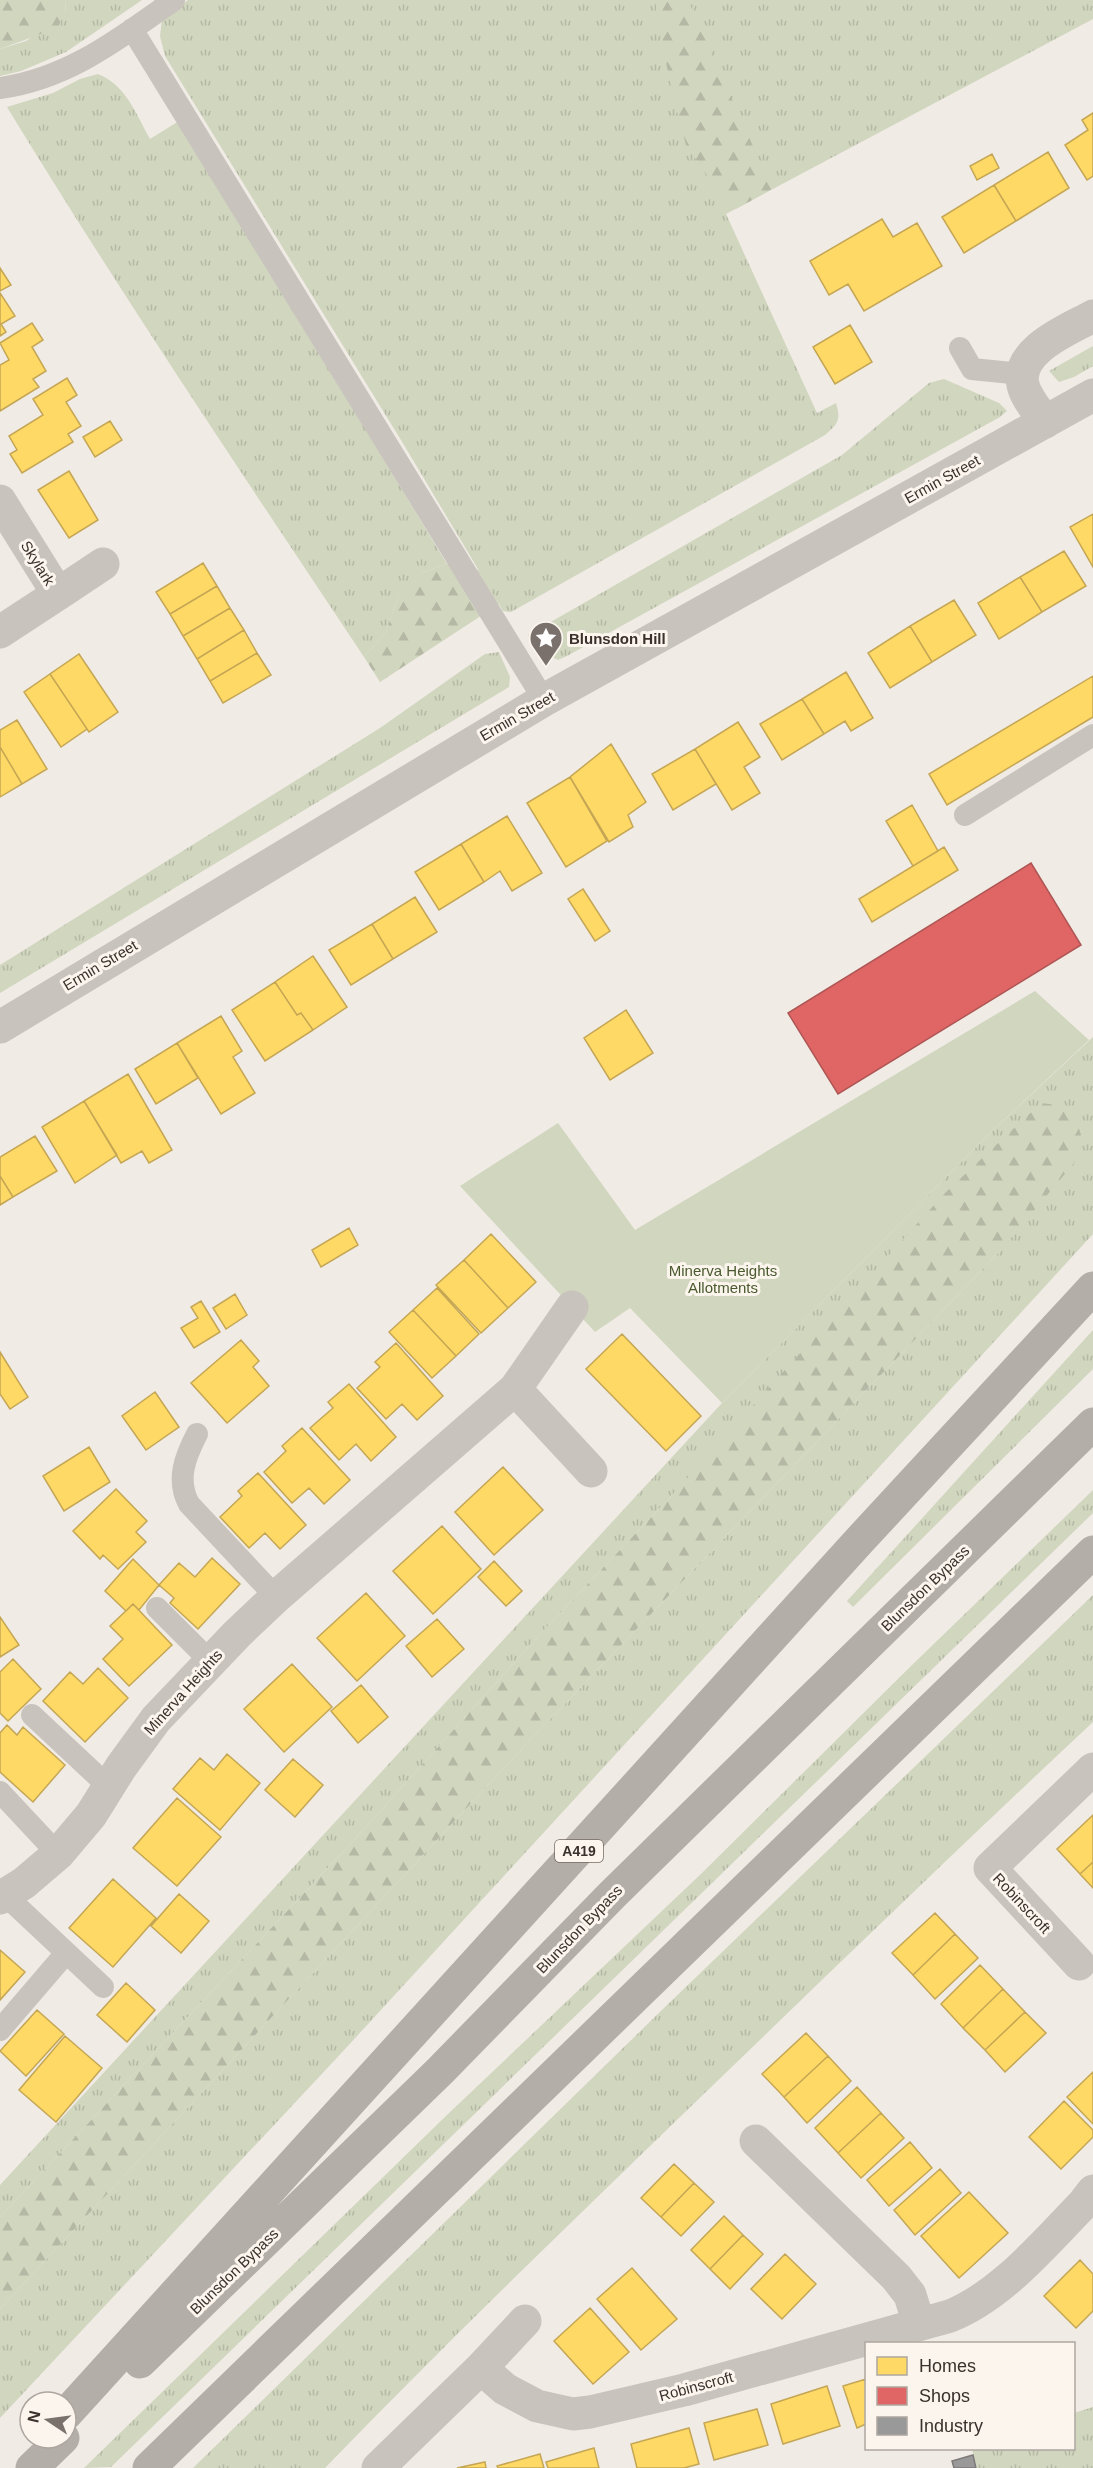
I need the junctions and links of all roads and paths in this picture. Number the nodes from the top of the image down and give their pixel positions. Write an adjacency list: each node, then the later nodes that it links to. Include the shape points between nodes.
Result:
1 (174, 0): 2 (lane)
2 (132, 29): 3 (lane, via 59,73); 13 (lane)
3 (0, 88)
4 (1093, 316): 6 (street, via 1040,347 1029,358)
5 (960, 348): 6 (lane, via 972,369)
6 (1022, 374): 8 (street, via 1026,392)
7 (1093, 395): 8 (street, Ermin Street)
8 (1045, 422): 13 (street, Ermin Street)
9 (0, 501): 11 (street, Skylark)
10 (103, 564): 11 (street, Skylark)
11 (58, 594): 12 (street, Skylark)
12 (0, 632)
13 (544, 700): 16 (street, Ermin Street)
14 (1093, 735): 15 (lane)
15 (965, 815)
16 (0, 1027)
17 (1093, 1288): 42 (highway, A419, via 859,1540)
18 (572, 1307): 19 (street, Minerva Heights)
19 (514, 1389): 22 (street); 24 (street, Minerva Heights)
20 (1093, 1424): 43 (highway, Blunsdon Bypass)
21 (197, 1434): 24 (lane, via 184,1464 184,1494)
22 (591, 1471)
23 (1093, 1552): 48 (highway)
24 (276, 1597): 26 (street, Minerva Heights)
25 (157, 1608): 26 (lane)
26 (211, 1662): 29 (street, Minerva Heights, via 156,1719)
27 (32, 1715): 29 (lane)
28 (1093, 1769): 34 (street, Robinscroft, via 990,1868)
29 (109, 1786): 31 (street, Minerva Heights)
30 (0, 1792): 31 (lane)
31 (58, 1854): 32 (street, Minerva Heights)
32 (2, 1896): 33 (lane)
33 (66, 1953): 35 (lane); 36 (lane)
34 (1079, 1964)
35 (103, 1987)
36 (0, 2030)
37 (756, 2141): 40 (street, via 896,2277 910,2295)
38 (1093, 2191): 40 (street, Robinscroft, via 992,2294 964,2310)
39 (525, 2321): 41 (street)
40 (919, 2324): 41 (street, Robinscroft, via 684,2390 573,2414 537,2406 506,2389)
41 (481, 2368): 49 (street)
42 (78, 2401)
43 (78, 2423)
44 (33, 2450): 46 (highway)
45 (51, 2450): 47 (highway)
46 (16, 2468)
47 (32, 2468)
48 (149, 2468)
49 (378, 2468)

